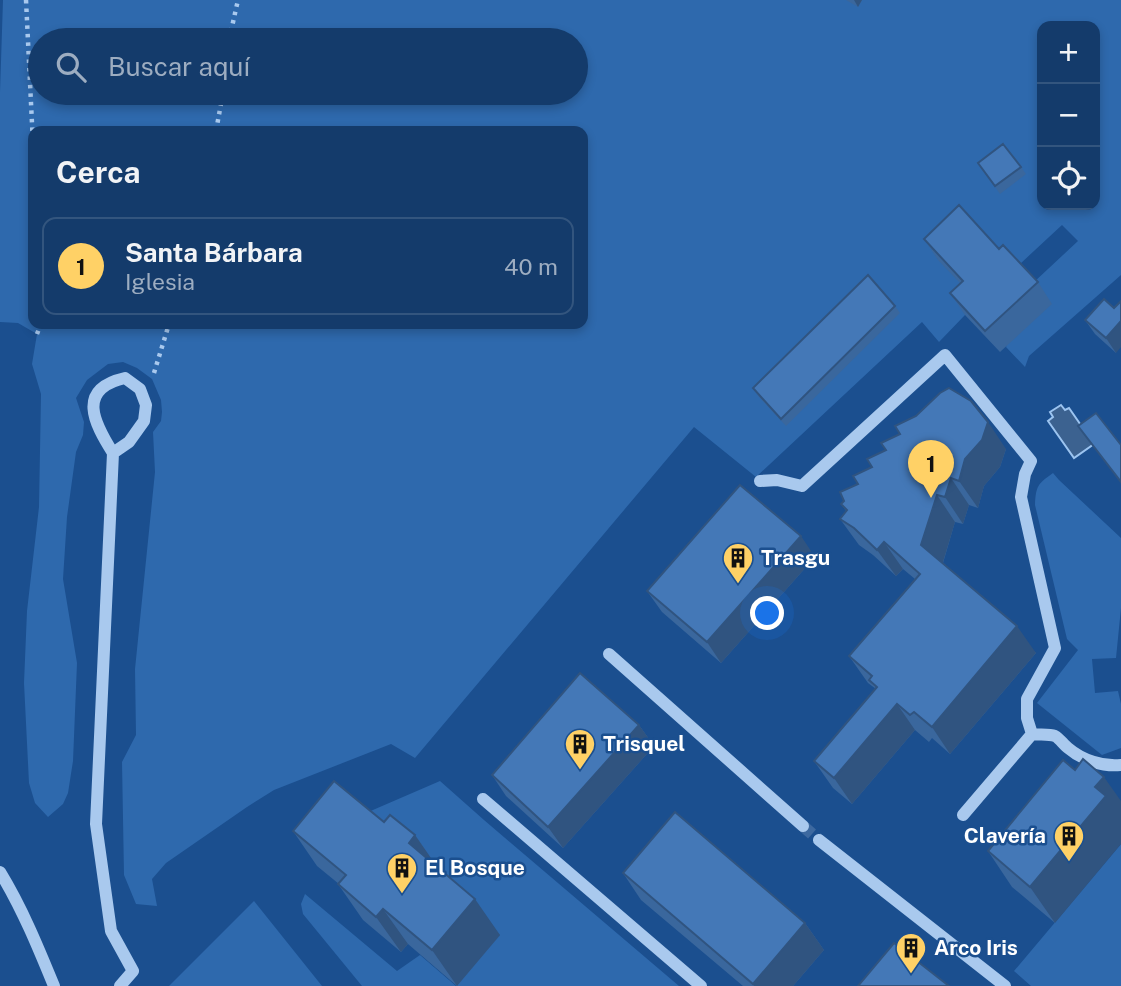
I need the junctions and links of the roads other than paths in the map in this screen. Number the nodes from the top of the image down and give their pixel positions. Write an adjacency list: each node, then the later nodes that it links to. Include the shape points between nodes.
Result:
1 (113, 453): 1 (street, via 130,442 144,421 146,405 140,389 125,378 110,382 97,393 93,404 100,432); 12 (street, via 96,824 111,931 133,971)
2 (760, 481): 4 (street, via 802,486 945,355 1031,461 1021,497 1055,648 1027,699)
3 (609, 653): 8 (street)
4 (1032, 734): 5 (street, via 1055,737 1087,759); 7 (street)
5 (1121, 765)
6 (483, 799): 13 (street)
7 (963, 815)
8 (803, 826)
9 (819, 840): 14 (street)
10 (0, 872): 11 (street)
11 (54, 986)
12 (120, 986)
13 (701, 986)
14 (1004, 986)

